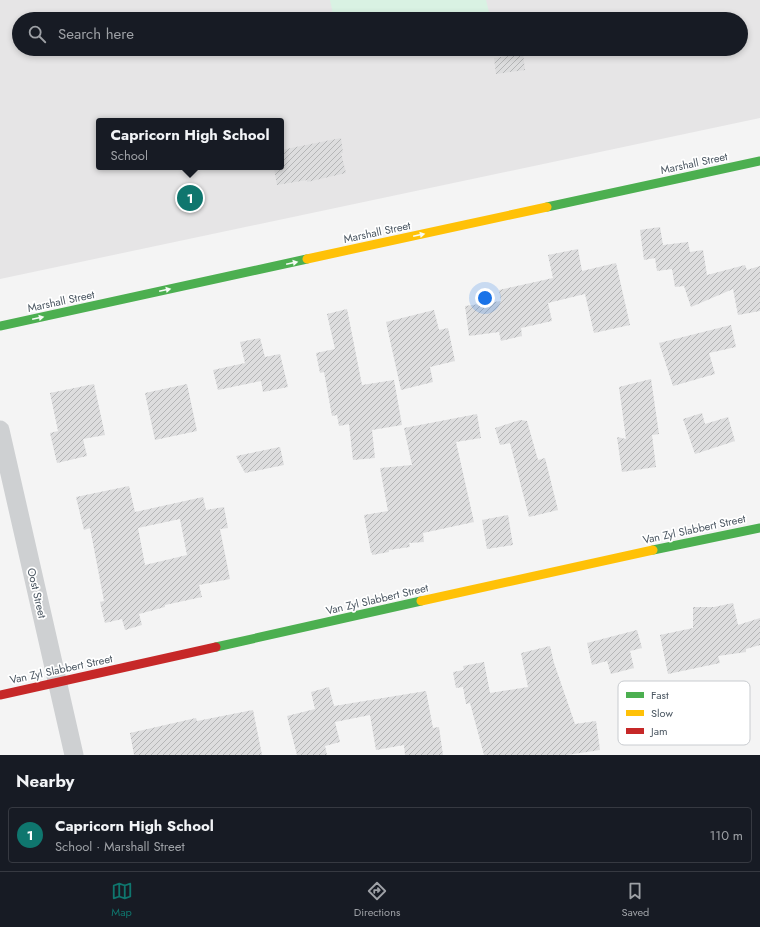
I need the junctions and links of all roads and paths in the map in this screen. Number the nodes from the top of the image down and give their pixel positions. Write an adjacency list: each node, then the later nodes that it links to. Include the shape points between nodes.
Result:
1 (760, 161): 2 (street, Marshall Street, one-way to 1)
2 (0, 326)
3 (0, 430): 5 (street, Oost Street)
4 (760, 528): 5 (street, Van Zyl Slabbert Street, via 618,557)
5 (57, 683): 6 (street, Van Zyl Slabbert Street); 7 (street, Oost Street)
6 (0, 695)
7 (74, 755)

